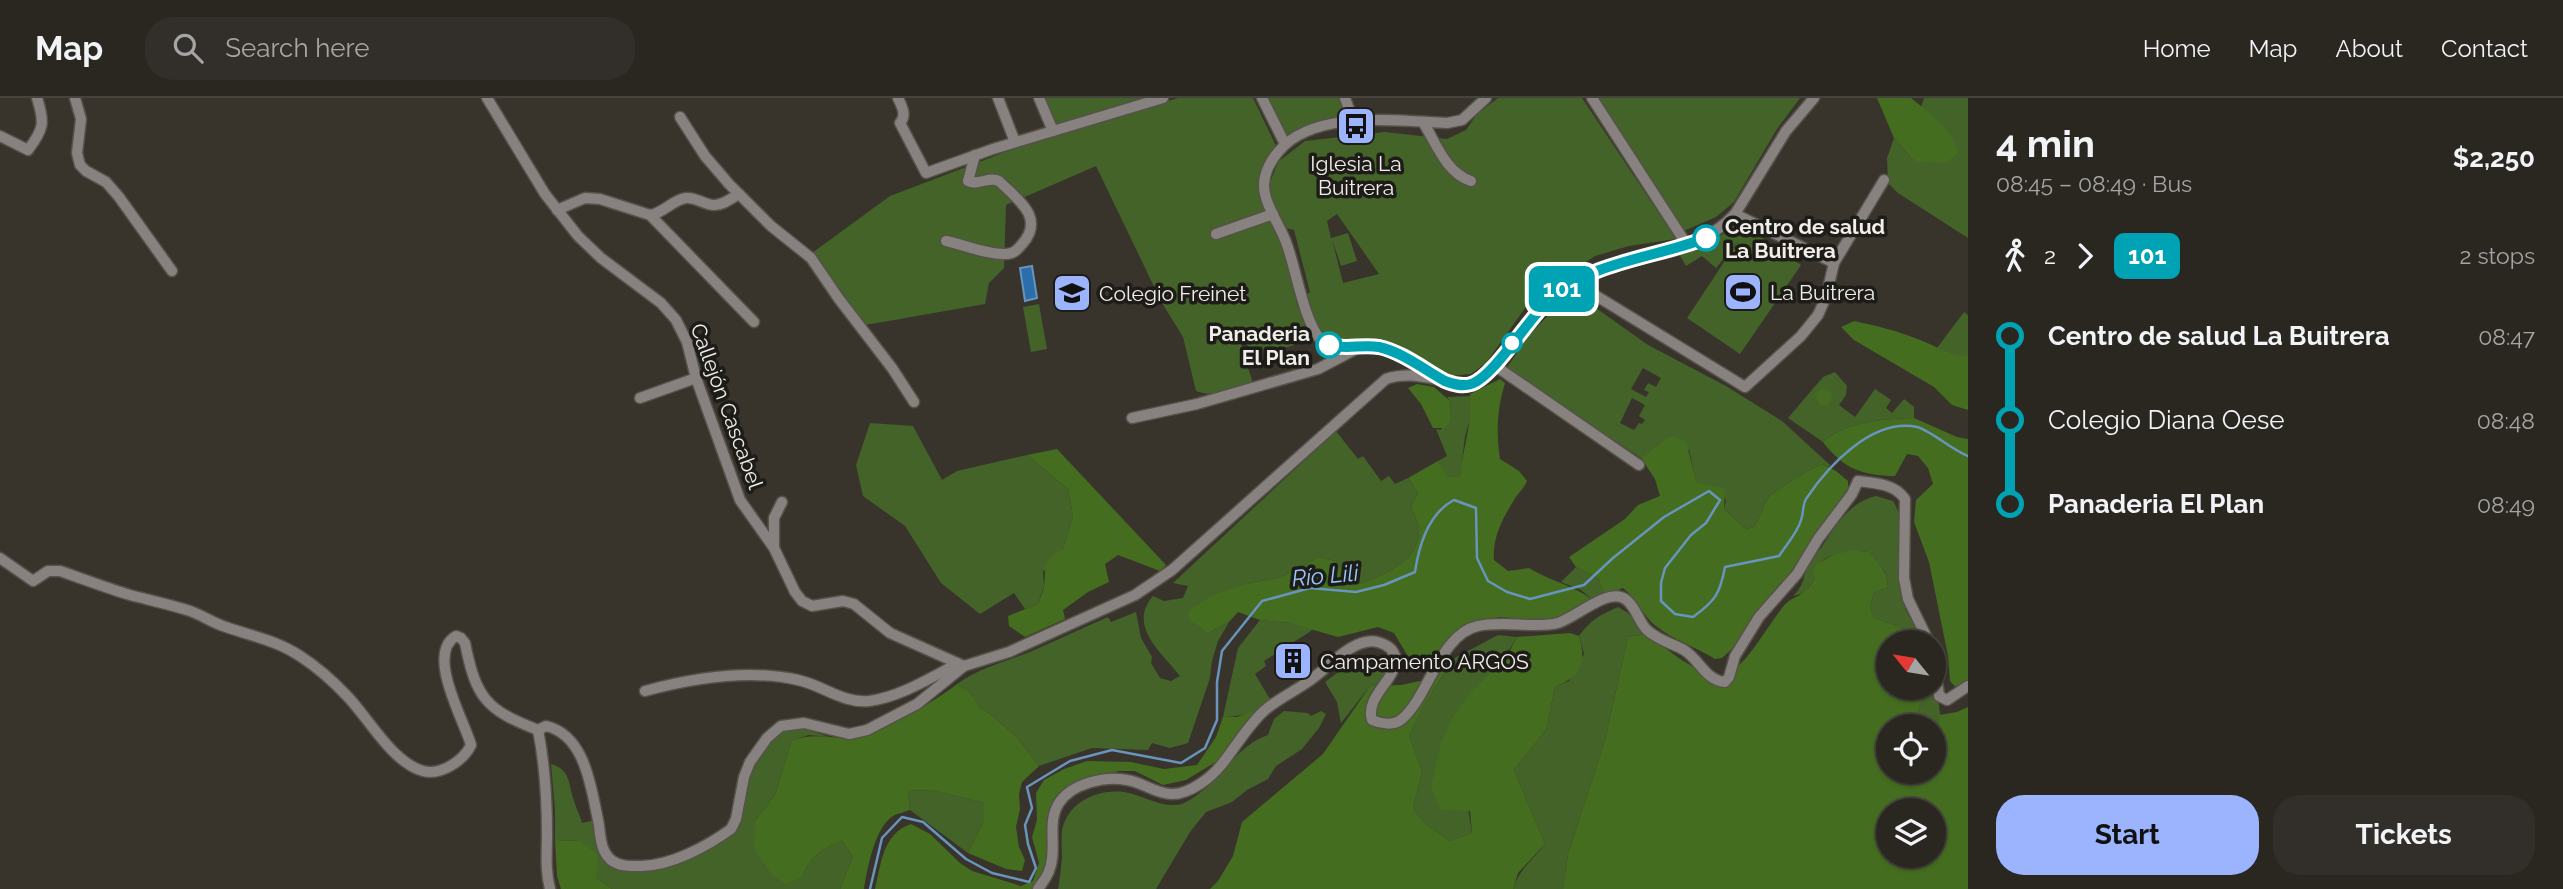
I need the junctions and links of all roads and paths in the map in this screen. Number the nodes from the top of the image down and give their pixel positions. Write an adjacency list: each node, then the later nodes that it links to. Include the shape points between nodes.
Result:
1 (37, 98): 17 (street, via 42,125 28,150)
2 (75, 98): 32 (street, via 81,119 80,165 106,182)
3 (487, 98): 24 (street, Callejón Cascabel)
4 (898, 98): 20 (street, via 904,113 900,123 926,173)
5 (998, 98): 18 (street)
6 (1039, 98): 16 (street)
7 (1163, 98): 16 (street)
8 (1262, 98): 19 (street)
9 (1345, 98): 14 (street)
10 (1486, 98): 15 (street, via 1462,120)
11 (1592, 98): 30 (street)
12 (1814, 98): 26 (street, via 1786,131)
13 (680, 117): 23 (street, via 715,169)
14 (1353, 120): 15 (street); 19 (street, via 1315,128)
15 (1423, 122): 22 (street, via 1452,170)
16 (1053, 131): 18 (street)
17 (0, 136)
18 (1016, 142): 20 (street)
19 (1285, 144): 25 (street, via 1273,157 1264,186)
20 (975, 155): 29 (street, via 968,181 999,181 1031,215 1029,236 1009,255)
21 (1884, 180): 31 (street)
22 (1471, 181)
23 (739, 194): 27 (street, via 714,205 685,198); 40 (street, via 811,258)
24 (557, 210): 27 (street, via 593,198); 37 (street, Callejón Cascabel, via 601,258 661,303 676,320)
25 (1273, 214): 28 (street); 35 (street, via 1320,338 1338,348)
26 (1735, 214): 30 (street, via 1709,237); 31 (street)
27 (650, 215): 34 (street)
28 (1216, 233)
29 (946, 241)
30 (1687, 245): 33 (street)
31 (1834, 263): 33 (street, via 1818,315 1745,387)
32 (172, 271)
33 (1572, 281): 36 (street, via 1538,310)
34 (754, 322)
35 (1360, 347): 38 (street, via 1383,348); 41 (street, via 1318,369)
36 (1494, 365): 38 (street, via 1472,384); 42 (street)
37 (696, 378): 39 (street); 44 (street, Callejón Cascabel, via 740,500)
38 (1445, 381): 47 (street, via 1413,374 1386,379 1172,570 1122,600 1009,652)
39 (640, 398)
40 (914, 402)
41 (1132, 418)
42 (1639, 465)
43 (782, 502): 44 (street, via 774,518)
44 (774, 548): 47 (street, Callejón Cascabel, via 802,601 812,606 843,601 854,604 890,633)
45 (0, 558): 51 (street, via 28,579 48,570 60,571 188,610 281,646 318,669 402,758 424,772 459,761 471,745 447,684 447,648 456,636 465,643 471,674 484,698 496,711)
46 (1923, 630): 53 (street, via 1904,578 1905,499 1900,491 1885,485 1858,481 1797,574 1759,617 1725,682 1709,676 1686,652 1654,637 1629,603 1614,596 1555,624 1475,626 1442,656 1402,720 1379,723 1372,720 1371,706 1396,659 1390,648 1366,642 1265,710 1221,765 1190,790 1172,794 1127,780 1106,779 1070,792 1058,803 1050,869)
47 (961, 665): 49 (street, via 868,701 845,699 788,677 683,681); 51 (street, via 917,704 867,730 849,734 804,723 781,726 750,762 731,830 659,865 623,866 612,861 600,840 579,752 555,728)
48 (1968, 686): 50 (street)
49 (645, 691)
50 (1946, 700)
51 (538, 730): 52 (street, via 545,764)
52 (550, 889)
53 (1038, 889)

